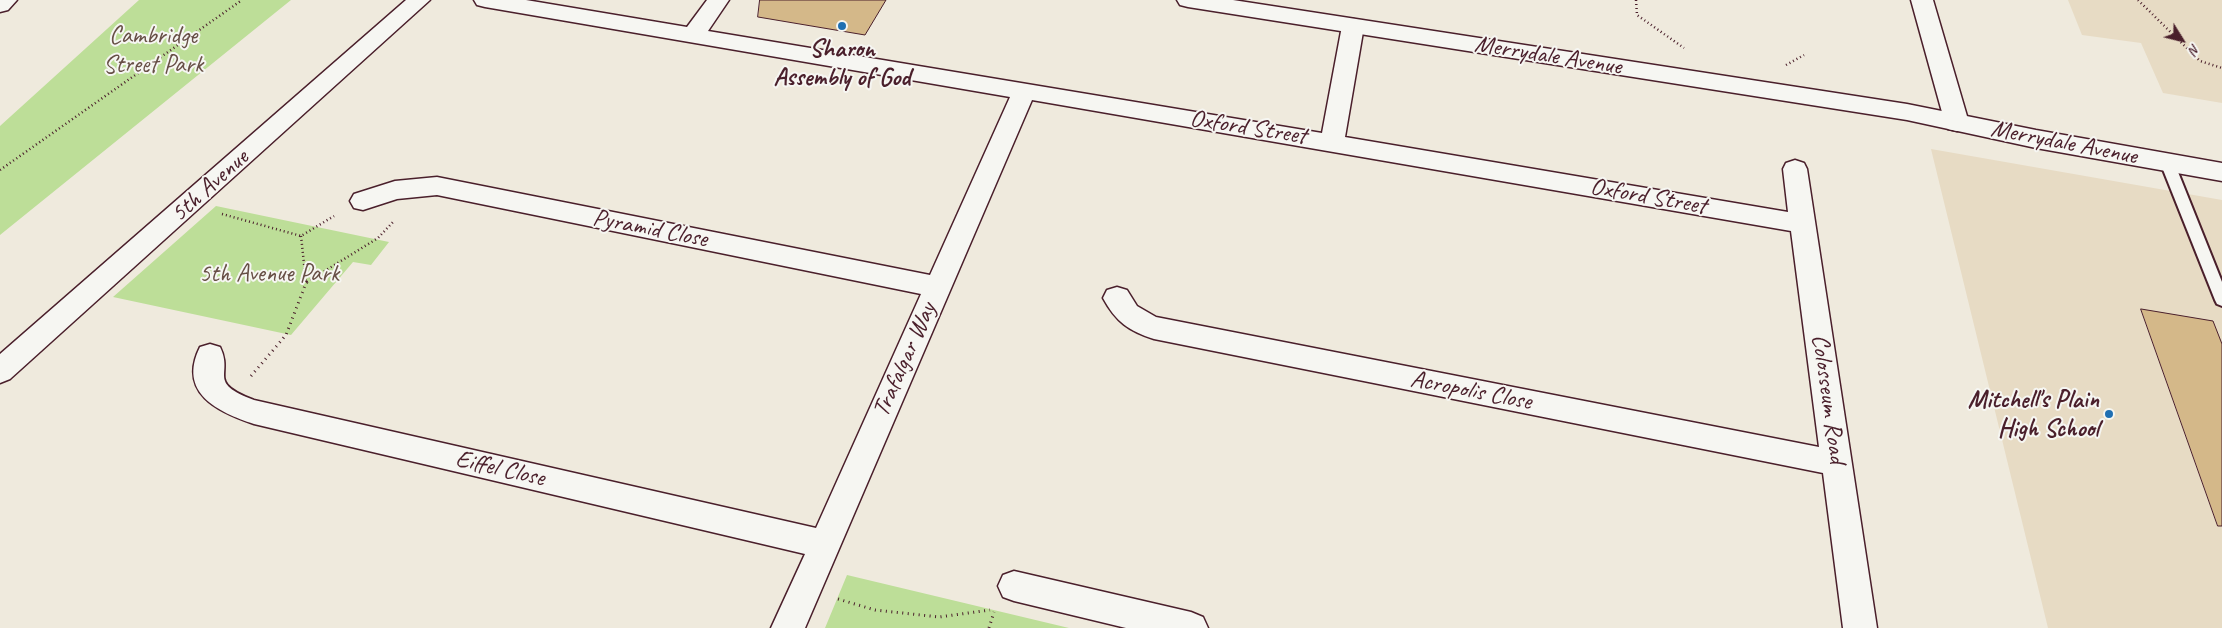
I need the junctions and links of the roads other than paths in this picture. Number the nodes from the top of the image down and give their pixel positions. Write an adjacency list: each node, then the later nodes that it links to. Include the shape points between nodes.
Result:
1 (6, 0): 7 (street)
2 (419, 0): 23 (street, 5th Avenue)
3 (485, 0): 9 (street, Oxford Street)
4 (718, 0): 9 (street)
5 (1188, 0): 8 (street, Merrydale Avenue)
6 (1922, 0): 11 (street)
7 (0, 5)
8 (1353, 26): 11 (street, Merrydale Avenue); 12 (street)
9 (693, 35): 10 (street, Oxford Street)
10 (1024, 92): 12 (street, Oxford Street); 19 (street, Trafalgar Way)
11 (1956, 119): 13 (street, Merrydale Avenue, via 2030,122); 14 (street, Merrydale Avenue)
12 (1332, 142): 18 (street, Oxford Street)
13 (2222, 154)
14 (2167, 162): 16 (street, Merrydale Avenue); 21 (lane)
15 (1796, 169): 18 (street, Colosseum Road)
16 (2222, 172)
17 (363, 202): 19 (street, Pyramid Close, via 395,190 437,186)
18 (1804, 224): 24 (street, Colosseum Road)
19 (937, 287): 25 (street, Trafalgar Way)
20 (1117, 298): 24 (street, Acropolis Close, via 1129,316 1154,328)
21 (2222, 300)
22 (210, 355): 25 (street, Eiffel Close, via 209,380 217,392 229,402 254,412)
23 (0, 371)
24 (1837, 463): 29 (street, Colosseum Road)
25 (825, 544): 27 (street, Trafalgar Way)
26 (1014, 586): 28 (street)
27 (788, 628)
28 (1191, 628)
29 (1860, 628)

